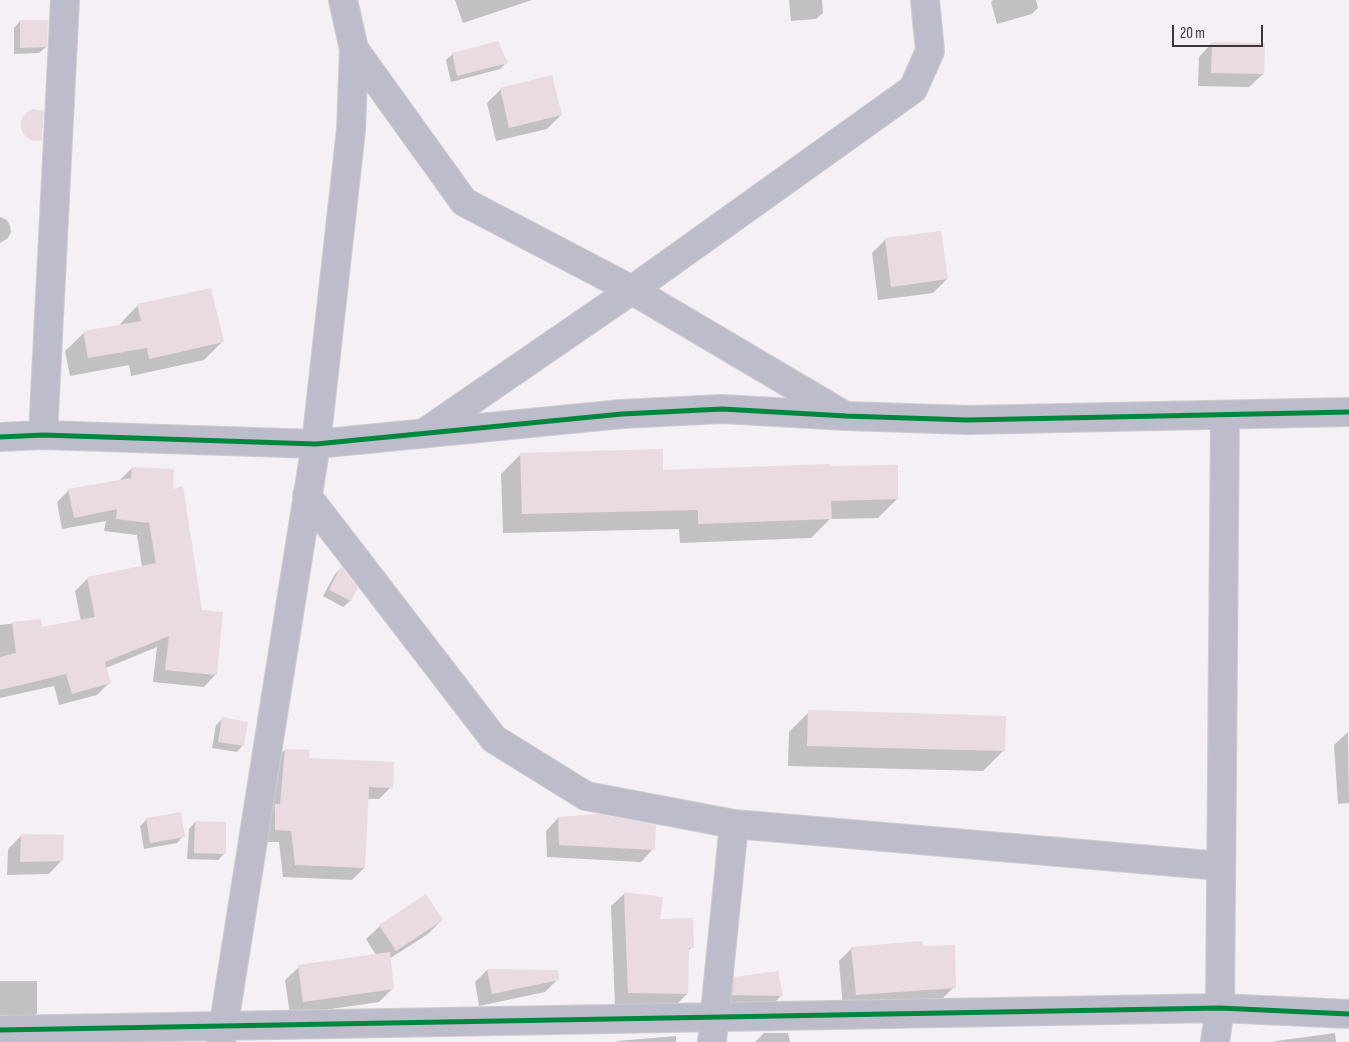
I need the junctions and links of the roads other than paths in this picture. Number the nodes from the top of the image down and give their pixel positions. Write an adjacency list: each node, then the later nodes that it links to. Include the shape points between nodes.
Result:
1 (65, 0): 10 (street)
2 (343, 0): 4 (street)
3 (925, 0): 5 (street, via 930,50 913,89)
4 (354, 49): 5 (street, via 464,202); 12 (street, via 351,130)
5 (632, 290): 8 (street); 9 (street)
6 (1349, 412): 7 (street)
7 (1225, 415): 8 (street, via 968,420); 15 (street)
8 (846, 416): 9 (street, via 722,409 622,414)
9 (423, 433): 12 (street)
10 (43, 435): 11 (street); 12 (street)
11 (0, 437)
12 (316, 444): 13 (street)
13 (307, 496): 14 (street, via 494,739 586,796); 20 (street)
14 (734, 824): 15 (street); 19 (street)
15 (1221, 866): 16 (street)
16 (1220, 1008): 17 (street); 19 (street); 21 (street)
17 (1349, 1014)
18 (0, 1030): 20 (street)
19 (713, 1030): 20 (street)
20 (222, 1034)
21 (1215, 1042)

